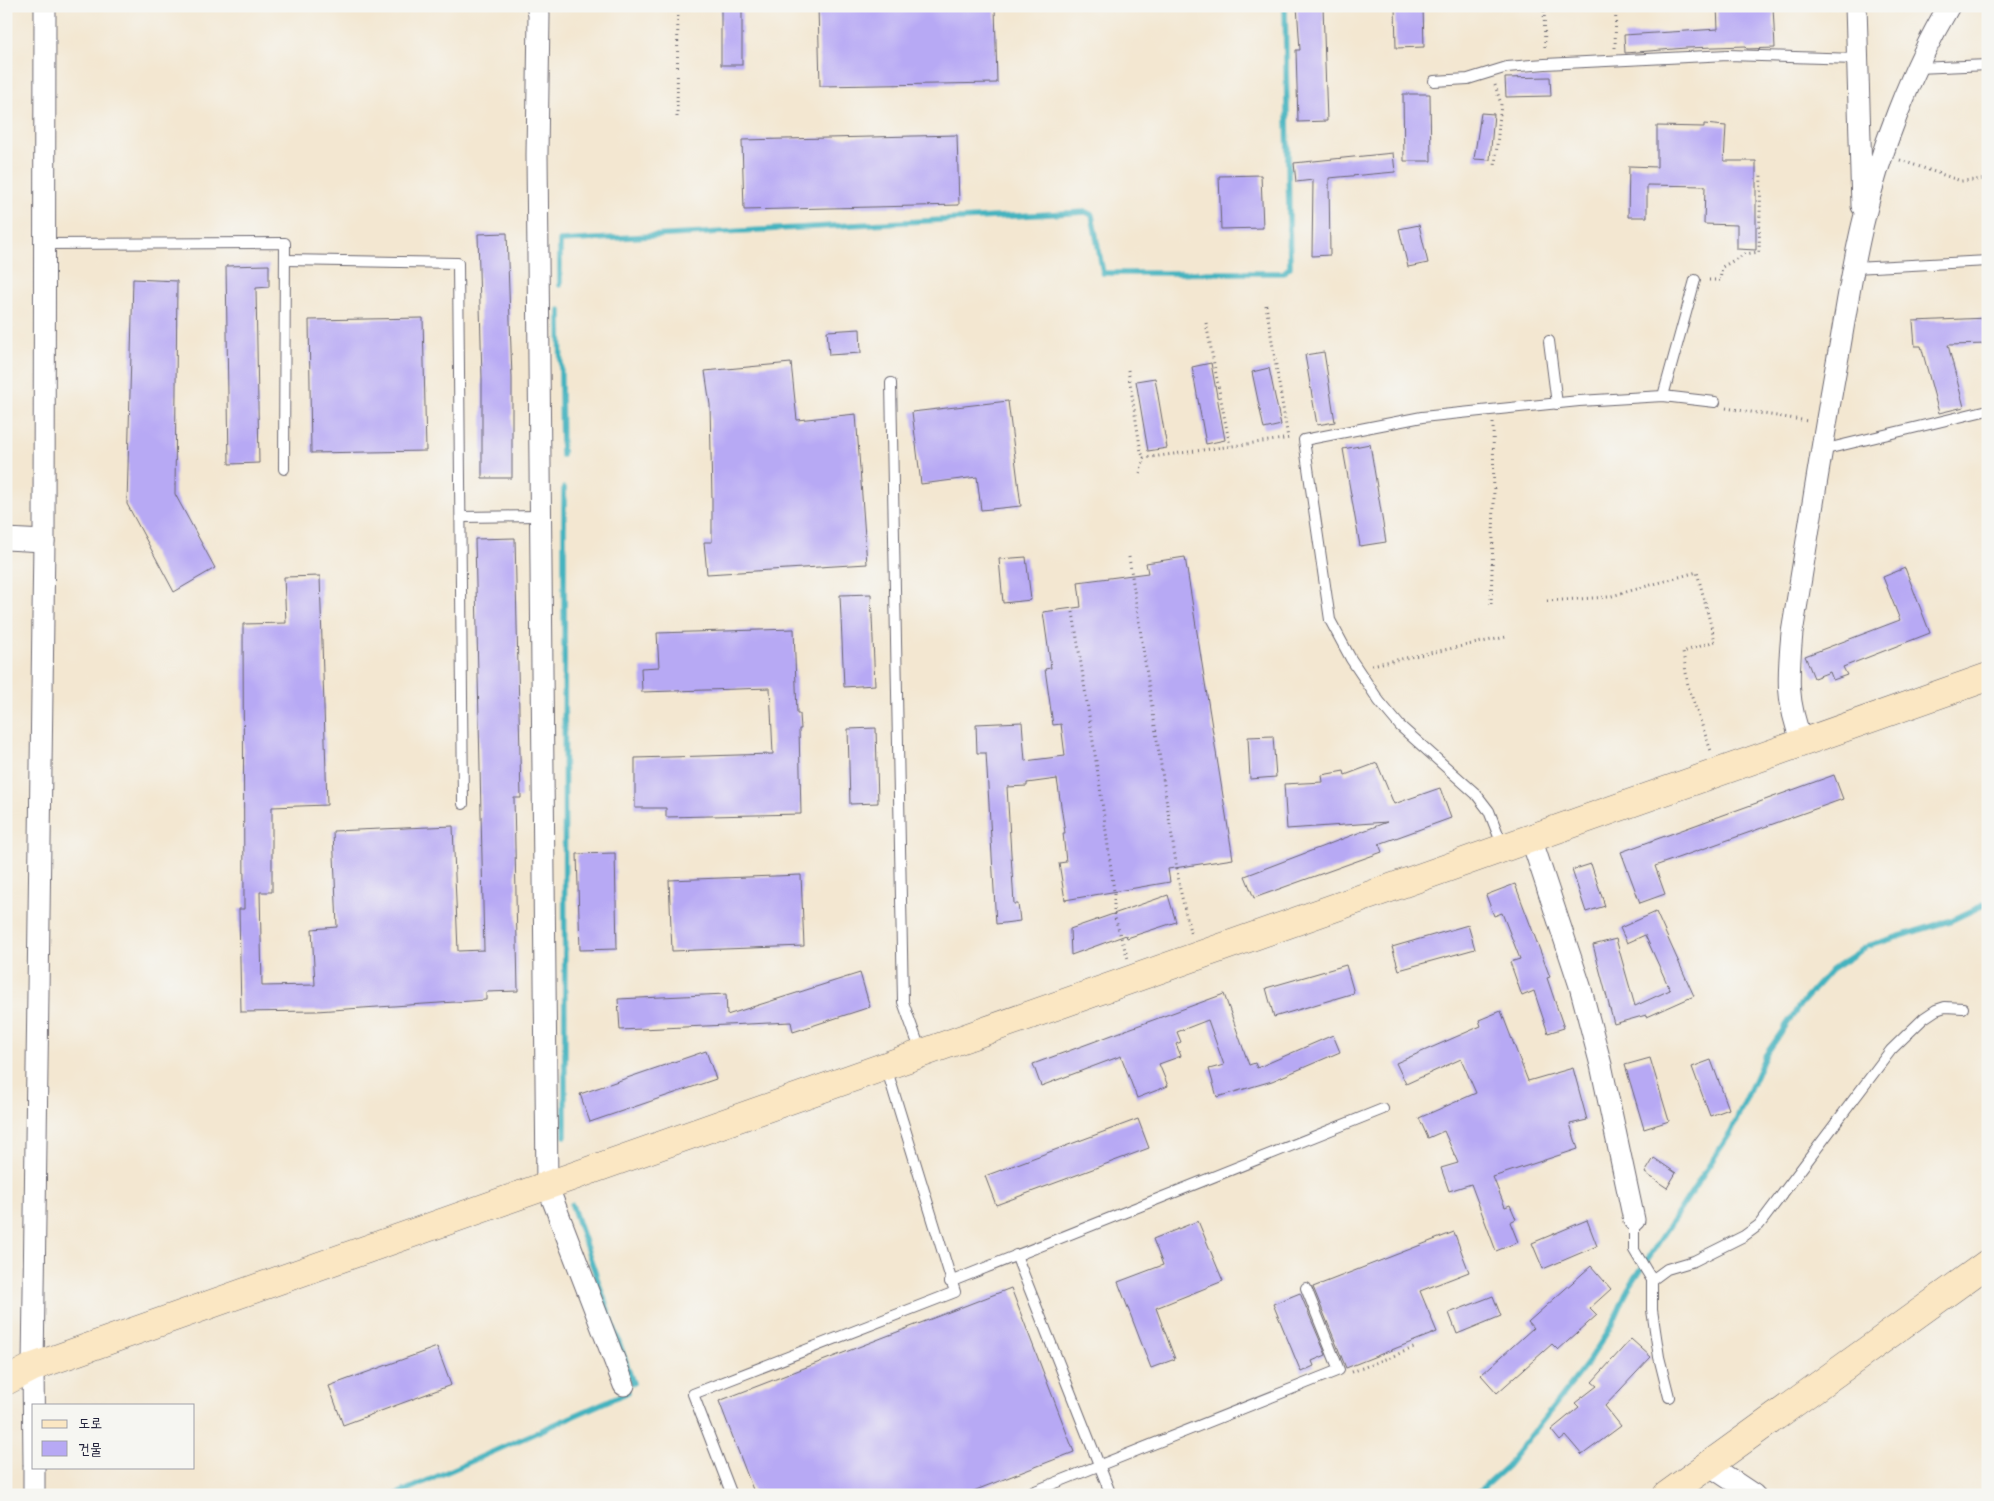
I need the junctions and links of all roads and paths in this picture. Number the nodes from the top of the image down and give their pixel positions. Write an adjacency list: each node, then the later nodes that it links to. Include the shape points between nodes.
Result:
1 (45, 6): 21 (street)
2 (537, 6): 44 (street)
3 (678, 6): 15 (path)
4 (1544, 6): 10 (path)
5 (1616, 6): 9 (path)
6 (1856, 6): 8 (street)
7 (1949, 6): 12 (street)
8 (1856, 59): 9 (lane, via 1728,54); 20 (street)
9 (1615, 61): 10 (lane)
10 (1546, 64): 13 (lane, via 1507,67)
11 (1988, 65): 12 (lane)
12 (1917, 68): 16 (street)
13 (1491, 72): 14 (lane, via 1468,79); 17 (path, via 1501,104)
14 (1434, 82)
15 (677, 117)
16 (1884, 155): 19 (path, via 1961,182); 20 (street)
17 (1495, 166)
18 (1761, 174): 25 (path, via 1760,252 1745,254 1722,267 1720,280)
19 (1988, 179)
20 (1863, 222): 24 (street)
21 (45, 244): 22 (lane, via 285,243); 47 (street)
22 (285, 260): 42 (lane); 45 (lane, via 458,263)
23 (1988, 261): 24 (lane)
24 (1854, 268): 36 (street)
25 (1695, 280): 31 (lane)
26 (1266, 305): 37 (path)
27 (1206, 323): 39 (path)
28 (1549, 341): 33 (lane)
29 (1128, 370): 41 (path)
30 (891, 383): 63 (lane, via 903,1002)
31 (1662, 396): 32 (lane); 33 (lane)
32 (1715, 402): 36 (path, via 1720,408)
33 (1557, 404): 35 (lane)
34 (1988, 410): 40 (lane)
35 (1493, 411): 38 (lane, via 1422,417); 50 (path)
36 (1825, 424): 40 (street)
37 (1288, 438): 38 (path); 39 (path)
38 (1304, 440): 53 (lane, via 1330,620)
39 (1230, 446): 41 (path)
40 (1822, 450): 55 (street, via 1789,668 1792,718)
41 (1144, 458): 43 (path)
42 (284, 468)
43 (1140, 473)
44 (541, 516): 45 (lane); 66 (street)
45 (461, 517): 57 (lane)
46 (6, 540): 47 (street)
47 (44, 541): 74 (street)
48 (1129, 557): 60 (path, via 1180,888)
49 (1547, 601): 56 (path, via 1608,597 1697,572 1715,641 1683,652 1688,686)
50 (1491, 604)
51 (1073, 612): 61 (path, via 1100,787 1114,891 1114,915)
52 (1506, 637): 53 (path)
53 (1357, 668): 59 (lane, via 1400,726 1476,794 1489,811)
54 (1988, 676): 55 (street)
55 (1802, 742): 56 (street)
56 (1718, 772): 58 (street)
57 (463, 804)
58 (1531, 838): 59 (street); 67 (street, via 1585,1004)
59 (1503, 848): 60 (street)
60 (1196, 956): 61 (street)
61 (1135, 978): 63 (street)
62 (1963, 1008): 70 (lane, via 1936,1010 1892,1050 1758,1225 1744,1236 1694,1261 1668,1269)
63 (921, 1054): 64 (street)
64 (886, 1067): 66 (street); 71 (lane)
65 (1383, 1110): 68 (lane)
66 (547, 1185): 74 (street); 77 (street)
67 (1634, 1220): 70 (lane, via 1636,1257)
68 (1016, 1255): 71 (lane); 81 (lane)
69 (1988, 1262): 80 (street)
70 (1652, 1280): 78 (lane, via 1652,1310)
71 (950, 1282): 84 (lane, via 955,1292 693,1394)
72 (1306, 1288): 75 (lane)
73 (1416, 1347): 75 (path, via 1344,1375)
74 (33, 1368): 76 (street); 79 (street)
75 (1339, 1370): 81 (lane)
76 (6, 1381)
77 (624, 1385)
78 (1669, 1396)
79 (33, 1404)
80 (1710, 1465): 87 (street); 88 (street)
81 (1100, 1467): 85 (lane); 86 (lane)
82 (34, 1468): 83 (street)
83 (34, 1495)
84 (732, 1495)
85 (1025, 1495)
86 (1111, 1495)
87 (1667, 1495)
88 (1754, 1495)

